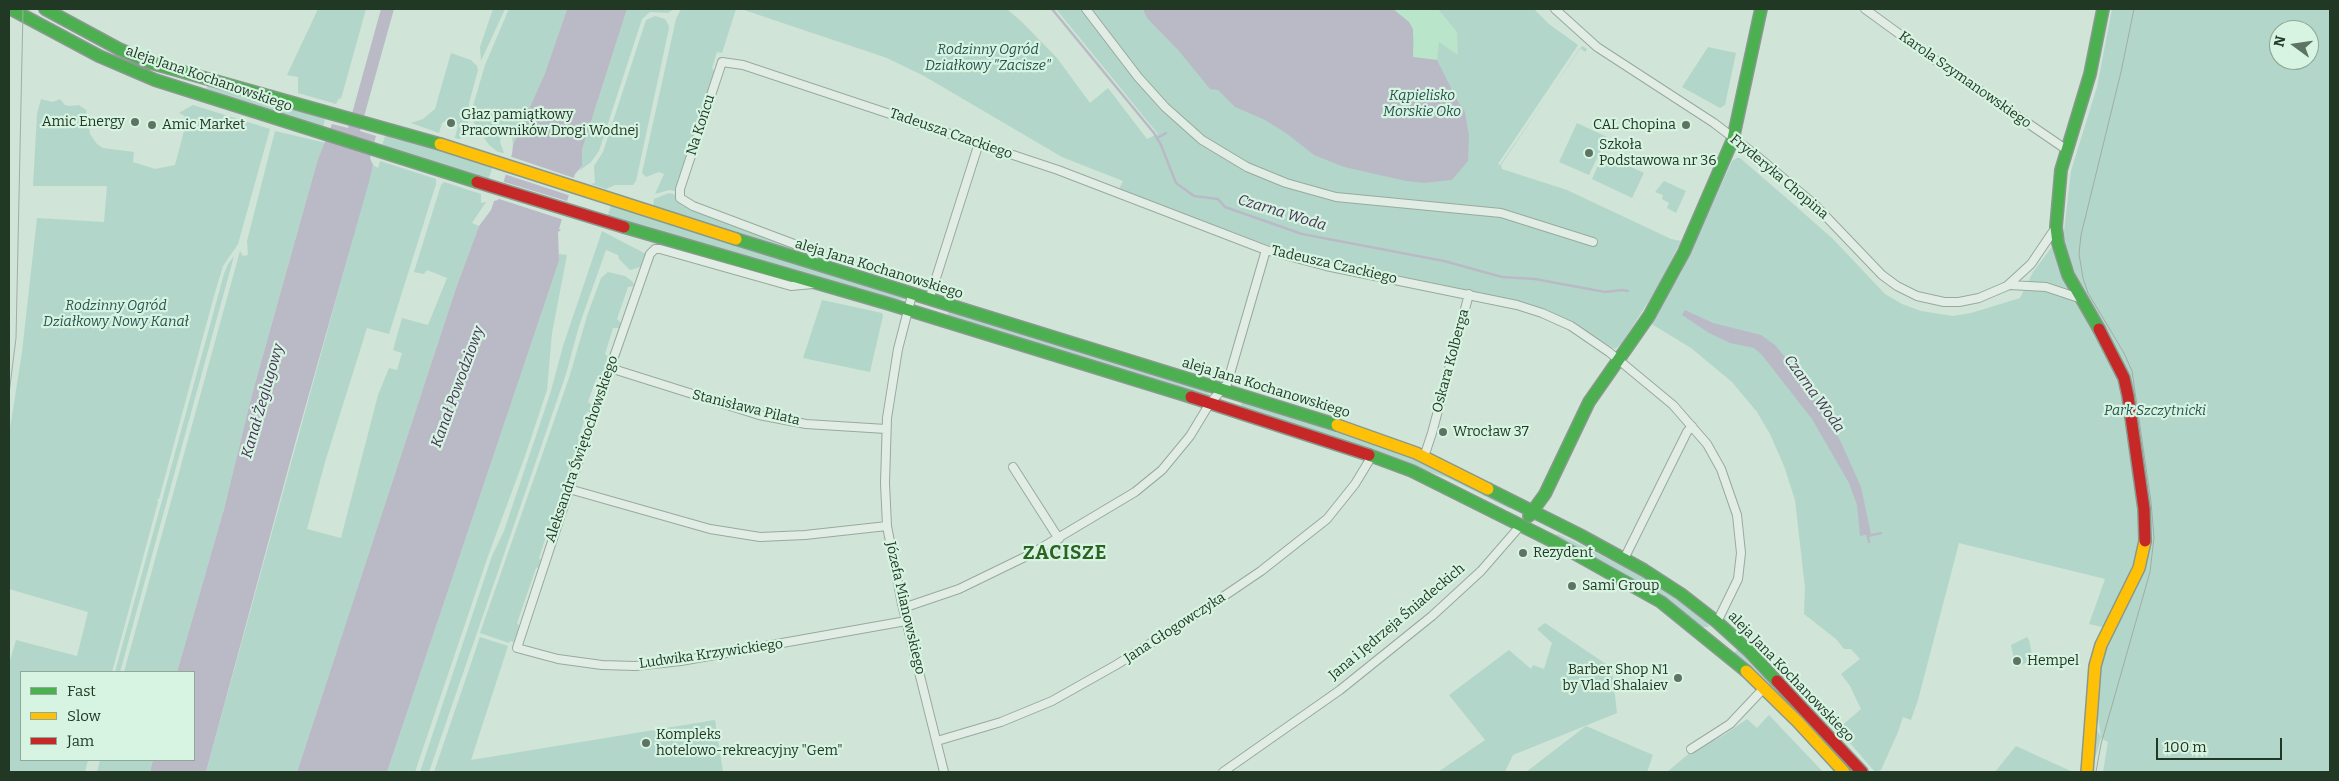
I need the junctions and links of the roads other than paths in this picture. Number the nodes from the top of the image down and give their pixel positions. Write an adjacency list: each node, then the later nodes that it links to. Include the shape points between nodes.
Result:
1 (11, 9): 17 (main road, aleja Jana Kochanowskiego, via 138,73 710,254)
2 (46, 9): 16 (main road, aleja Jana Kochanowskiego, via 150,63 505,164)
3 (1086, 9): 13 (street, via 1138,77 1165,106 1202,140 1247,167 1329,196 1501,213)
4 (1555, 9): 9 (street, Fryderyka Chopina, via 1597,47 1655,83)
5 (1760, 9): 9 (main road)
6 (1865, 9): 11 (street, Karola Szymanowskiego)
7 (2103, 9): 11 (main road, via 2090,74)
8 (722, 62): 10 (street, Tadeusza Czackiego); 16 (street, Na Końcu, via 679,197 683,202 810,250)
9 (1733, 139): 18 (street, Fryderyka Chopina, via 1814,204 1882,275 1897,286 1930,300 1959,302 1979,298); 24 (main road, Jana i Jędrzeja Śniadeckich, via 1684,252 1652,310)
10 (979, 143): 14 (street, Tadeusza Czackiego, via 1072,175); 22 (street)
11 (2067, 150): 12 (main road, via 2058,186)
12 (2056, 227): 18 (street, Fryderyka Chopina, via 2031,264); 21 (main road, via 2064,263)
13 (1593, 242)
14 (1266, 250): 19 (street, Tadeusza Czackiego, via 1326,266); 26 (street)
15 (650, 254): 17 (street, aleja Jana Kochanowskiego, via 660,249 794,286); 25 (street, Aleksandra Świętochowskiego)
16 (816, 264): 20 (main road, aleja Jana Kochanowskiego)
17 (817, 283): 23 (main road, aleja Jana Kochanowskiego)
18 (2010, 284): 21 (street, Fryderyka Chopina, via 2046,287)
19 (1469, 294): 24 (street, Tadeusza Czackiego, via 1542,312 1570,326); 31 (street, Oskara Kolberga)
20 (912, 295): 22 (main road, aleja Jana Kochanowskiego); 23 (street, Józefa Mianowskiego)
21 (2079, 298): 51 (main road, via 2124,378 2145,526 2139,568 2101,645 2095,666)
22 (929, 300): 26 (main road, aleja Jana Kochanowskiego)
23 (907, 310): 27 (main road, aleja Jana Kochanowskiego); 29 (street, Józefa Mianowskiego, via 894,369)
24 (1618, 360): 28 (street, Tadeusza Czackiego, via 1673,405); 34 (main road, Jana i Jędrzeja Śniadeckich, via 1589,402 1545,494)
25 (610, 368): 29 (street, Stanisława Pilata, via 759,415 806,424); 33 (street, Aleksandra Świętochowskiego)
26 (1224, 391): 27 (street); 31 (main road, aleja Jana Kochanowskiego, via 1385,441)
27 (1210, 403): 30 (main road, aleja Jana Kochanowskiego); 37 (street, via 1181,448 1149,481)
28 (1692, 426): 38 (street); 41 (street, Tadeusza Czackiego, via 1721,469 1739,526 1741,553 1738,578)
29 (886, 429): 36 (street, Józefa Mianowskiego)
30 (1372, 456): 35 (main road, aleja Jana Kochanowskiego, via 1427,478); 45 (street, Jana Głogowczyka, via 1327,519 1261,571 1202,611 1052,701 1001,722)
31 (1424, 457): 34 (main road, aleja Jana Kochanowskiego)
32 (1013, 467): 37 (street)
33 (569, 488): 36 (street, via 710,529 760,537); 43 (street, Aleksandra Świętochowskiego)
34 (1533, 512): 35 (main road, Jana i Jędrzeja Śniadeckich); 38 (main road, aleja Jana Kochanowskiego)
35 (1521, 525): 42 (main road, aleja Jana Kochanowskiego, via 1638,587); 48 (street, Jana i Jędrzeja Śniadeckich, via 1481,571 1432,616 1340,690)
36 (887, 526): 39 (street, Józefa Mianowskiego)
37 (1059, 539): 39 (street, via 967,586)
38 (1624, 559): 41 (main road, aleja Jana Kochanowskiego, via 1669,586)
39 (902, 608): 40 (street, Józefa Mianowskiego)
40 (906, 622): 43 (street, Ludwika Krzywickiego, via 681,662 635,666 558,659); 45 (street, Józefa Mianowskiego)
41 (1717, 622): 42 (main road); 50 (main road, aleja Jana Kochanowskiego, via 1749,651)
42 (1707, 636): 44 (main road, aleja Jana Kochanowskiego)
43 (517, 648)
44 (1764, 688): 46 (street, via 1730,724); 49 (main road, aleja Jana Kochanowskiego)
45 (937, 741): 47 (street, Józefa Mianowskiego)
46 (1691, 749)
47 (944, 772)
48 (1223, 772)
49 (1844, 772)
50 (1862, 772)
51 (2087, 772)

